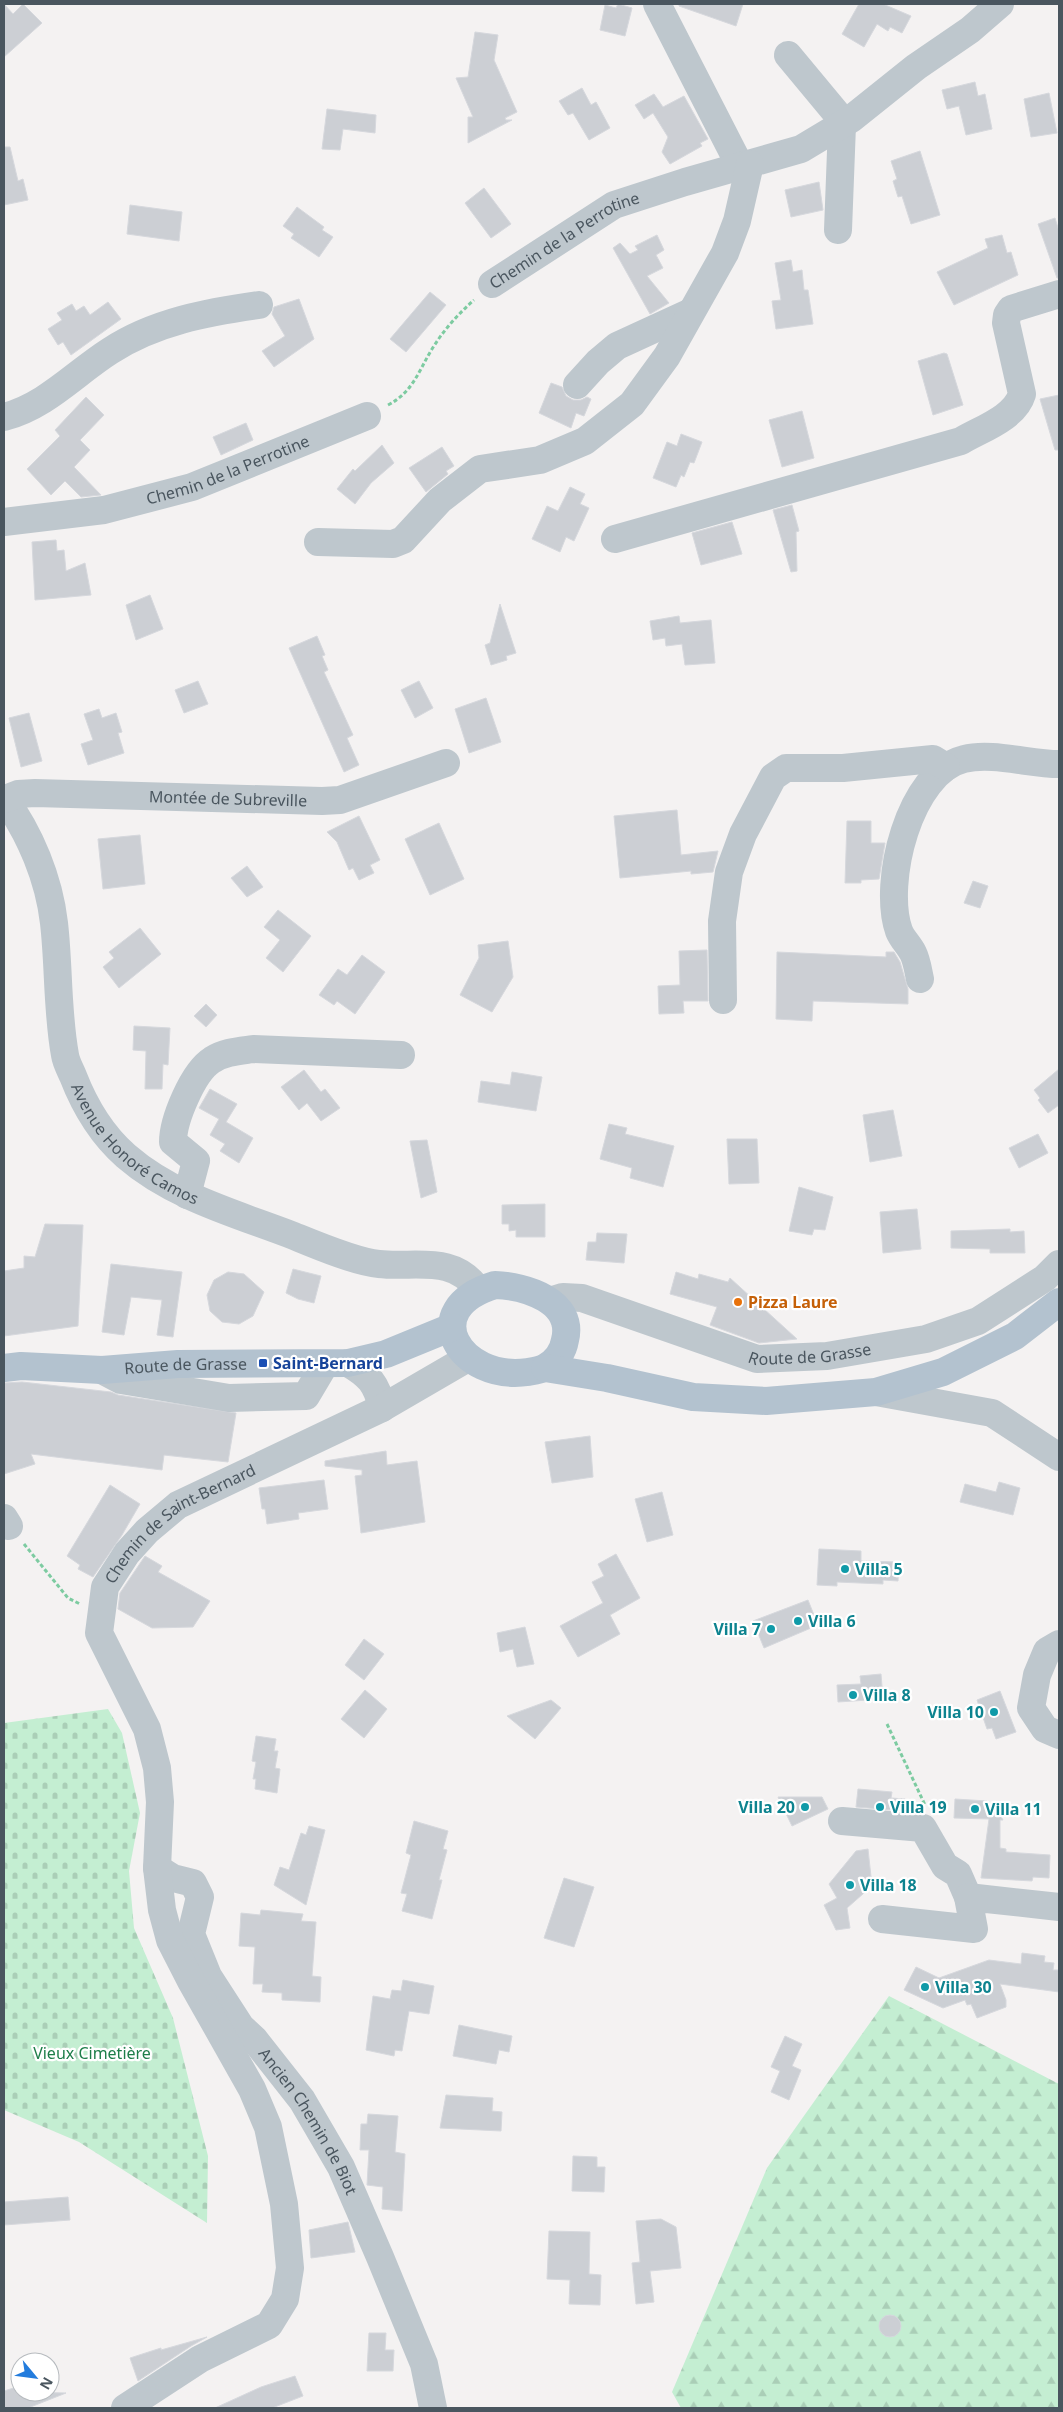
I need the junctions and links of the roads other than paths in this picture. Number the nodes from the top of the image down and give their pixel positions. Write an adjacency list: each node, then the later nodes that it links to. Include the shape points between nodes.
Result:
1 (657, 4): 5 (street)
2 (1000, 4): 4 (street, Chemin de la Perrotine)
3 (788, 55): 4 (street, via 837,114)
4 (842, 125): 5 (street, Chemin de la Perrotine, via 801,149); 6 (street)
5 (745, 165): 7 (street, Chemin de la Perrotine, via 614,205); 10 (street, via 737,221 725,253)
6 (838, 230)
7 (492, 284)
8 (1059, 294): 15 (street, via 1011,309 1006,323 1022,394 1019,404 1009,414 961,441)
9 (259, 305): 13 (street, via 190,317 139,335 110,350 34,407)
10 (691, 312): 11 (street, via 617,346); 16 (street, via 667,356 632,404 585,441 540,460 480,469 440,500 403,540 393,544)
11 (578, 385)
12 (367, 416): 14 (street, Chemin de la Perrotine, via 192,487 104,510)
13 (4, 417)
14 (4, 522)
15 (615, 539)
16 (318, 542)
17 (446, 764): 20 (street, Montée de Subreville, via 340,800 35,793)
18 (1059, 764): 19 (street, via 965,758)
19 (946, 766): 21 (street, via 918,800 905,830 893,889 898,930 913,952); 22 (street, via 933,759 843,768 786,768 773,777 743,834 729,872 722,921)
20 (4, 799): 24 (street, Avenue Honoré Camos, via 28,837 43,875 54,921 65,1056 82,1101 109,1140 153,1176)
21 (920, 979)
22 (723, 1000)
23 (401, 1055): 24 (street, via 253,1049 212,1060 196,1075 173,1130 173,1142 196,1161)
24 (187, 1195): 26 (street, Avenue Honoré Camos, via 325,1248 377,1264 438,1264 453,1268 473,1282)
25 (1059, 1264): 27 (street, Route de Grasse, via 1045,1278 978,1321 926,1339 827,1356 756,1359 582,1298 562,1297)
26 (478, 1290): 27 (main road, via 496,1285 510,1286 530,1290); 29 (main road, via 457,1310)
27 (550, 1301): 30 (main road, via 566,1320)
28 (1059, 1302): 36 (main road, via 1016,1336 943,1372)
29 (452, 1327): 31 (main road, via 454,1340); 32 (main road, Route de Grasse, via 386,1354)
30 (567, 1335): 34 (main road, via 564,1348); 35 (main road, via 584,1358)
31 (468, 1358): 34 (main road, via 497,1371 517,1374); 37 (street, Chemin de Saint-Bernard)
32 (337, 1364): 33 (main road, Route de Grasse, via 178,1364 102,1370); 37 (street, via 365,1373 374,1381)
33 (4, 1368)
34 (545, 1368): 35 (main road)
35 (607, 1378): 36 (main road, via 693,1396 766,1401)
36 (876, 1392): 38 (street, via 992,1413)
37 (382, 1408): 42 (street, Chemin de Saint-Bernard, via 178,1505 128,1553 105,1588 99,1633 147,1729 157,1768 160,1802)
38 (1059, 1457)
39 (1059, 1644): 40 (street, via 1047,1651 1037,1675 1031,1708 1045,1729)
40 (1059, 1735)
41 (842, 1821): 43 (street, via 923,1828 945,1866 958,1874)
42 (157, 1868): 46 (street, Chemin de Saint-Bernard, via 162,1910 170,1940 252,2089 268,2127 284,2204 290,2268 286,2299 269,2325 200,2359); 47 (street, Ancien Chemin de Biot, via 173,1878 193,1883 200,1897 191,1934 208,1976 241,2027 302,2100 341,2167 424,2364)
43 (968, 1898): 44 (street); 45 (street, via 974,1929)
44 (1059, 1907)
45 (882, 1919)
46 (125, 2408)
47 (433, 2408)

